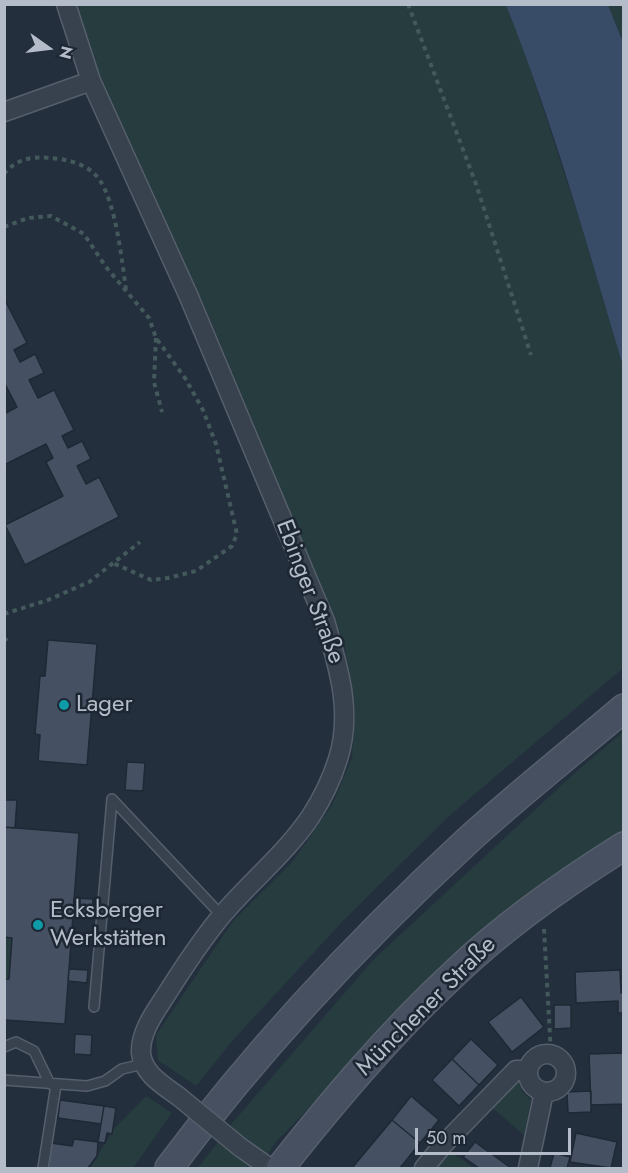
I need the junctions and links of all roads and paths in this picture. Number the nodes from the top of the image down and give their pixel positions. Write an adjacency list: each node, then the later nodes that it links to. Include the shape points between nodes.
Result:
1 (66, 4): 3 (street, Ebinger Straße)
2 (408, 4): 9 (path, via 476,184)
3 (91, 81): 4 (street); 16 (street, Ebinger Straße, via 189,297 325,621 343,690 344,738 316,807 288,845)
4 (4, 112)
5 (4, 174): 7 (path, via 12,164 45,157 75,163 98,178 118,237)
6 (4, 227): 7 (path, via 28,218 51,216 63,220 84,234)
7 (126, 292): 8 (path, via 149,318)
8 (156, 338): 10 (path, via 154,382); 12 (path, via 203,410 216,444 237,534 232,546 196,571 168,578 150,580)
9 (531, 355)
10 (162, 412)
11 (140, 542): 12 (path)
12 (112, 563): 13 (path, via 89,582)
13 (4, 614)
14 (624, 708): 27 (main road, via 466,842 360,944 255,1060)
15 (624, 846): 29 (main road, Münchener Straße, via 513,924 457,970 329,1106)
16 (222, 916): 18 (lane, via 112,799); 21 (street, Ebinger Straße, via 151,1019 142,1042)
17 (543, 921): 20 (path)
18 (94, 1007)
19 (4, 1047): 24 (lane, via 16,1042 34,1051)
20 (551, 1054): 22 (street, via 533,1059); 25 (street, via 565,1066 565,1080 557,1090)
21 (143, 1064): 24 (lane, via 122,1069 105,1081 87,1086); 28 (street, bridge, via 156,1080)
22 (527, 1070): 25 (street, via 529,1082); 30 (street, via 516,1070)
23 (4, 1080): 24 (lane)
24 (53, 1084): 26 (lane)
25 (544, 1092): 31 (street)
26 (43, 1168)
27 (168, 1168)
28 (270, 1168)
29 (280, 1168)
30 (424, 1168)
31 (528, 1168)

